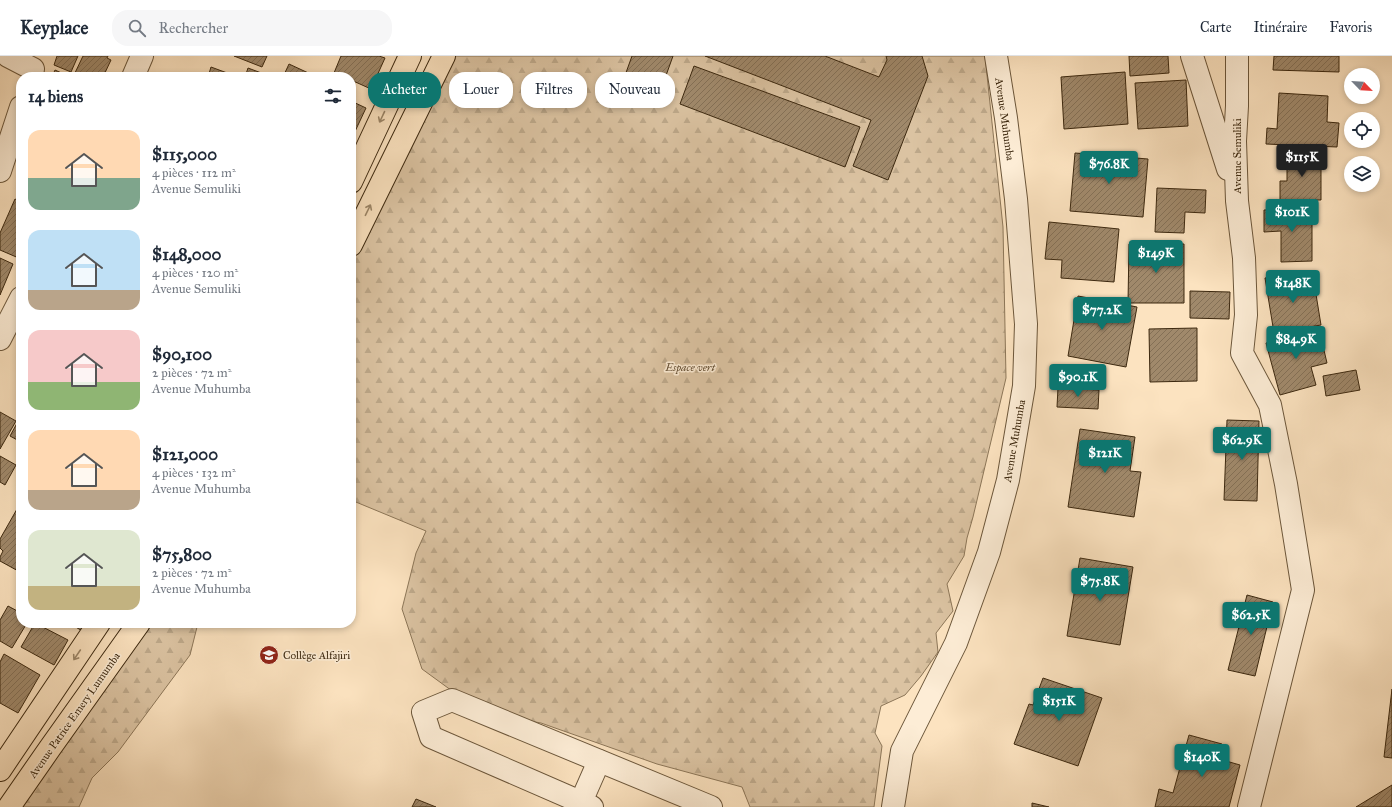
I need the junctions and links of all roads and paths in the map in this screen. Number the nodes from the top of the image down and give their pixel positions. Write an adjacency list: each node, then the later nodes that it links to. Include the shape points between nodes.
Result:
1 (8, 56): 8 (street)
2 (142, 56): 9 (street)
3 (410, 56): 12 (main road, one-way to 12)
4 (444, 56): 14 (main road, one-way to 4)
5 (996, 56): 24 (street, Avenue Muhumba, via 1016,199 1026,324 1024,386 1008,480 989,552 956,643 902,751)
6 (1192, 56): 13 (street, Avenue Semuliki)
7 (1236, 56): 13 (street, Avenue Semuliki)
8 (33, 67)
9 (135, 72)
10 (16, 122): 11 (street)
11 (0, 171)
12 (356, 171)
13 (1237, 200): 25 (street, via 1244,258 1245,308 1242,353 1270,405 1303,590)
14 (356, 236)
15 (16, 308): 16 (street)
16 (1, 336)
17 (96, 628): 20 (main road, one-way to 20)
18 (135, 628): 22 (main road, Avenue Patrice Emery Lumumba)
19 (599, 761): 21 (street); 21 (street, via 452,700 423,712 431,737); 23 (street)
20 (0, 770)
21 (586, 805)
22 (10, 807)
23 (711, 807)
24 (893, 807)
25 (1249, 807)

